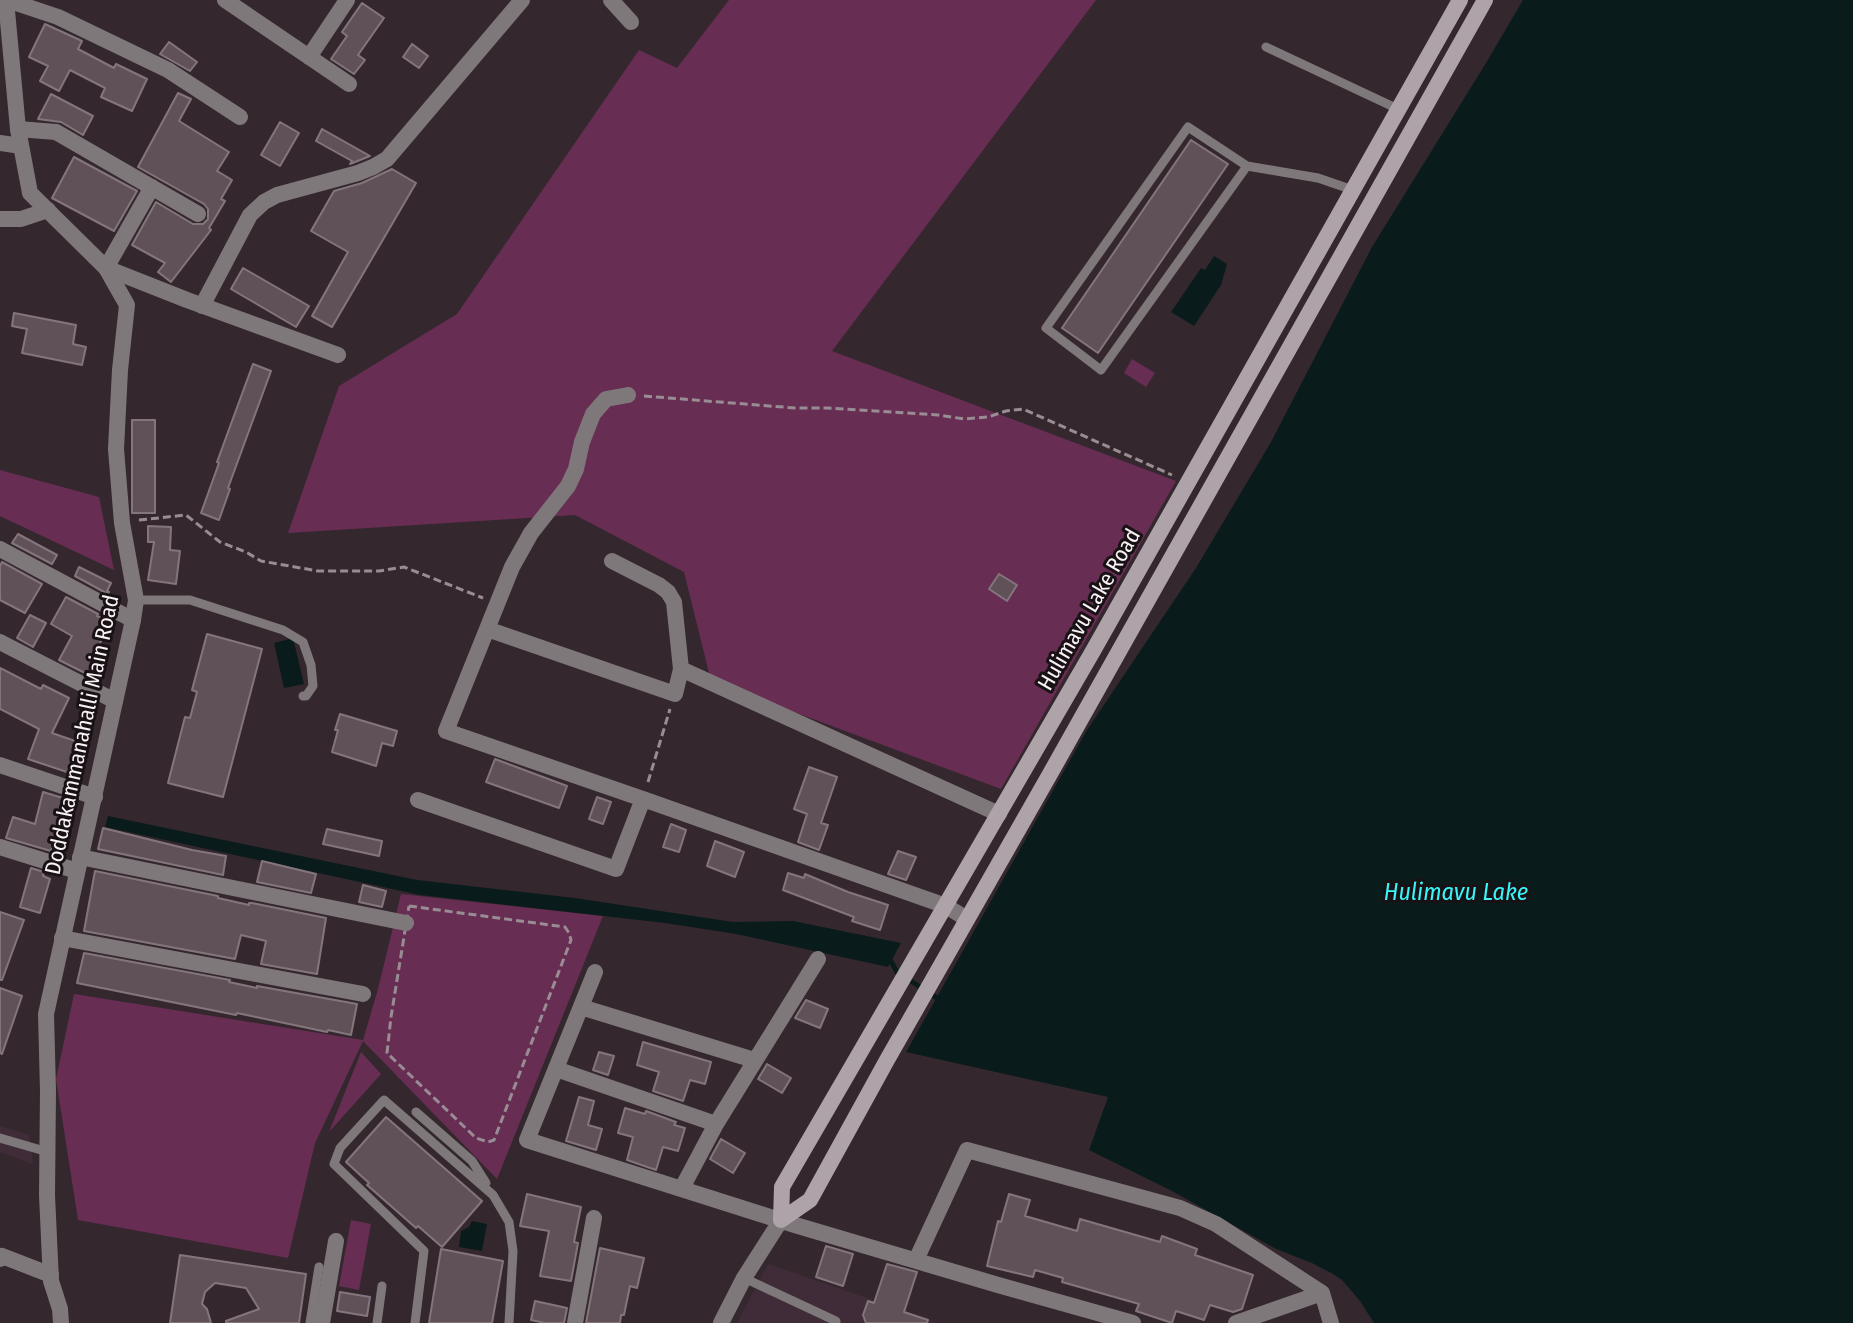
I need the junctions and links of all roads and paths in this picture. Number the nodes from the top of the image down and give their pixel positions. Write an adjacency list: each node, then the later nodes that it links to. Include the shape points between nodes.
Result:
1 (6, 0): 13 (street, via 58,17 168,70); 14 (street, Doddakammanahalli Main Road)
2 (347, 0): 10 (street)
3 (522, 0): 24 (street, via 387,159 358,173 277,195 250,215)
4 (611, 0): 8 (street)
5 (1460, 0): 12 (main road, Hulimavu Lake Road)
6 (1485, 0): 48 (main road, Hulimavu Lake Road)
7 (231, 2): 10 (street)
8 (631, 22)
9 (1266, 47): 12 (lane)
10 (309, 57): 11 (street)
11 (349, 84)
12 (1398, 109): 19 (main road, Hulimavu Lake Road)
13 (240, 117)
14 (18, 129): 16 (street, Doddakammanahalli Main Road); 18 (street, via 56,132)
15 (0, 143): 16 (street)
16 (21, 146): 20 (street, Doddakammanahalli Main Road, via 30,193)
17 (1247, 166): 17 (lane, via 1188,127 1046,328 1101,370); 19 (lane)
18 (152, 187): 21 (street); 23 (street)
19 (1353, 190): 27 (main road, Hulimavu Lake Road)
20 (48, 210): 22 (street); 23 (street, Doddakammanahalli Main Road)
21 (198, 214)
22 (0, 219)
23 (106, 268): 24 (street); 28 (street, Doddakammanahalli Main Road, via 127,305 116,449)
24 (202, 306): 25 (street)
25 (338, 355)
26 (628, 395): 27 (path, via 964,419 1023,409); 32 (street, via 606,399 593,414 568,486 531,533)
27 (1188, 482): 44 (main road, Hulimavu Lake Road)
28 (122, 523): 31 (street, Doddakammanahalli Main Road); 32 (path, via 186,515 220,542 261,561 318,571 404,567)
29 (0, 549): 33 (street)
30 (612, 561): 36 (street, via 668,592 674,602)
31 (136, 600): 33 (street, Doddakammanahalli Main Road); 38 (lane, via 190,600 283,630 303,642 311,665 313,686)
32 (497, 605): 34 (street)
33 (133, 620): 39 (street, Doddakammanahalli Main Road)
34 (487, 629): 37 (street); 42 (street, via 446,731)
35 (0, 642): 39 (street)
36 (681, 669): 37 (street); 44 (street)
37 (675, 694): 42 (path)
38 (303, 696)
39 (115, 701): 41 (street, Doddakammanahalli Main Road)
40 (0, 765): 41 (street)
41 (95, 797): 46 (street, Doddakammanahalli Main Road)
42 (643, 799): 43 (street, via 616,869); 47 (street)
43 (418, 800)
44 (999, 814): 47 (main road, Hulimavu Lake Road)
45 (0, 847): 46 (street)
46 (79, 864): 49 (street); 50 (street, Doddakammanahalli Main Road)
47 (946, 906): 48 (street); 64 (main road, Hulimavu Lake Road, via 782,1187)
48 (967, 919): 64 (main road, Hulimavu Lake Road, via 810,1200)
49 (406, 923): 49 (path, via 409,906 565,927 569,933 571,940 494,1140 476,1138 387,1053)
50 (62, 938): 53 (street); 60 (street, Doddakammanahalli Main Road, via 46,1014)
51 (818, 959): 55 (street)
52 (595, 972): 54 (street)
53 (363, 994)
54 (581, 1007): 55 (street); 56 (street)
55 (754, 1060): 58 (street)
56 (556, 1069): 58 (street); 61 (street, via 527,1140)
57 (416, 1112): 62 (lane, via 472,1161)
58 (716, 1124): 61 (street)
59 (0, 1138): 60 (lane)
60 (48, 1152): 69 (street, Doddakammanahalli Main Road)
61 (682, 1188): 64 (street)
62 (493, 1195): 78 (lane, via 384,1100 340,1148 334,1164 424,1251); 79 (lane, via 512,1231)
63 (594, 1218): 80 (street)
64 (781, 1220): 67 (street); 70 (street, Hulimavu Lake Road)
65 (336, 1241): 76 (street)
66 (0, 1259): 69 (street)
67 (916, 1260): 72 (street, via 967,1150 1180,1208 1216,1224); 82 (street)
68 (319, 1267): 75 (lane)
69 (51, 1275): 74 (street, Doddakammanahalli Main Road)
70 (744, 1278): 73 (lane); 81 (street, Hulimavu Lake Road)
71 (382, 1286): 77 (lane)
72 (1322, 1293): 83 (street); 84 (street)
73 (837, 1322)
74 (61, 1323)
75 (310, 1323)
76 (322, 1323)
77 (377, 1323)
78 (415, 1323)
79 (509, 1323)
80 (575, 1323)
81 (721, 1323)
82 (1133, 1323)
83 (1239, 1323)
84 (1331, 1323)

